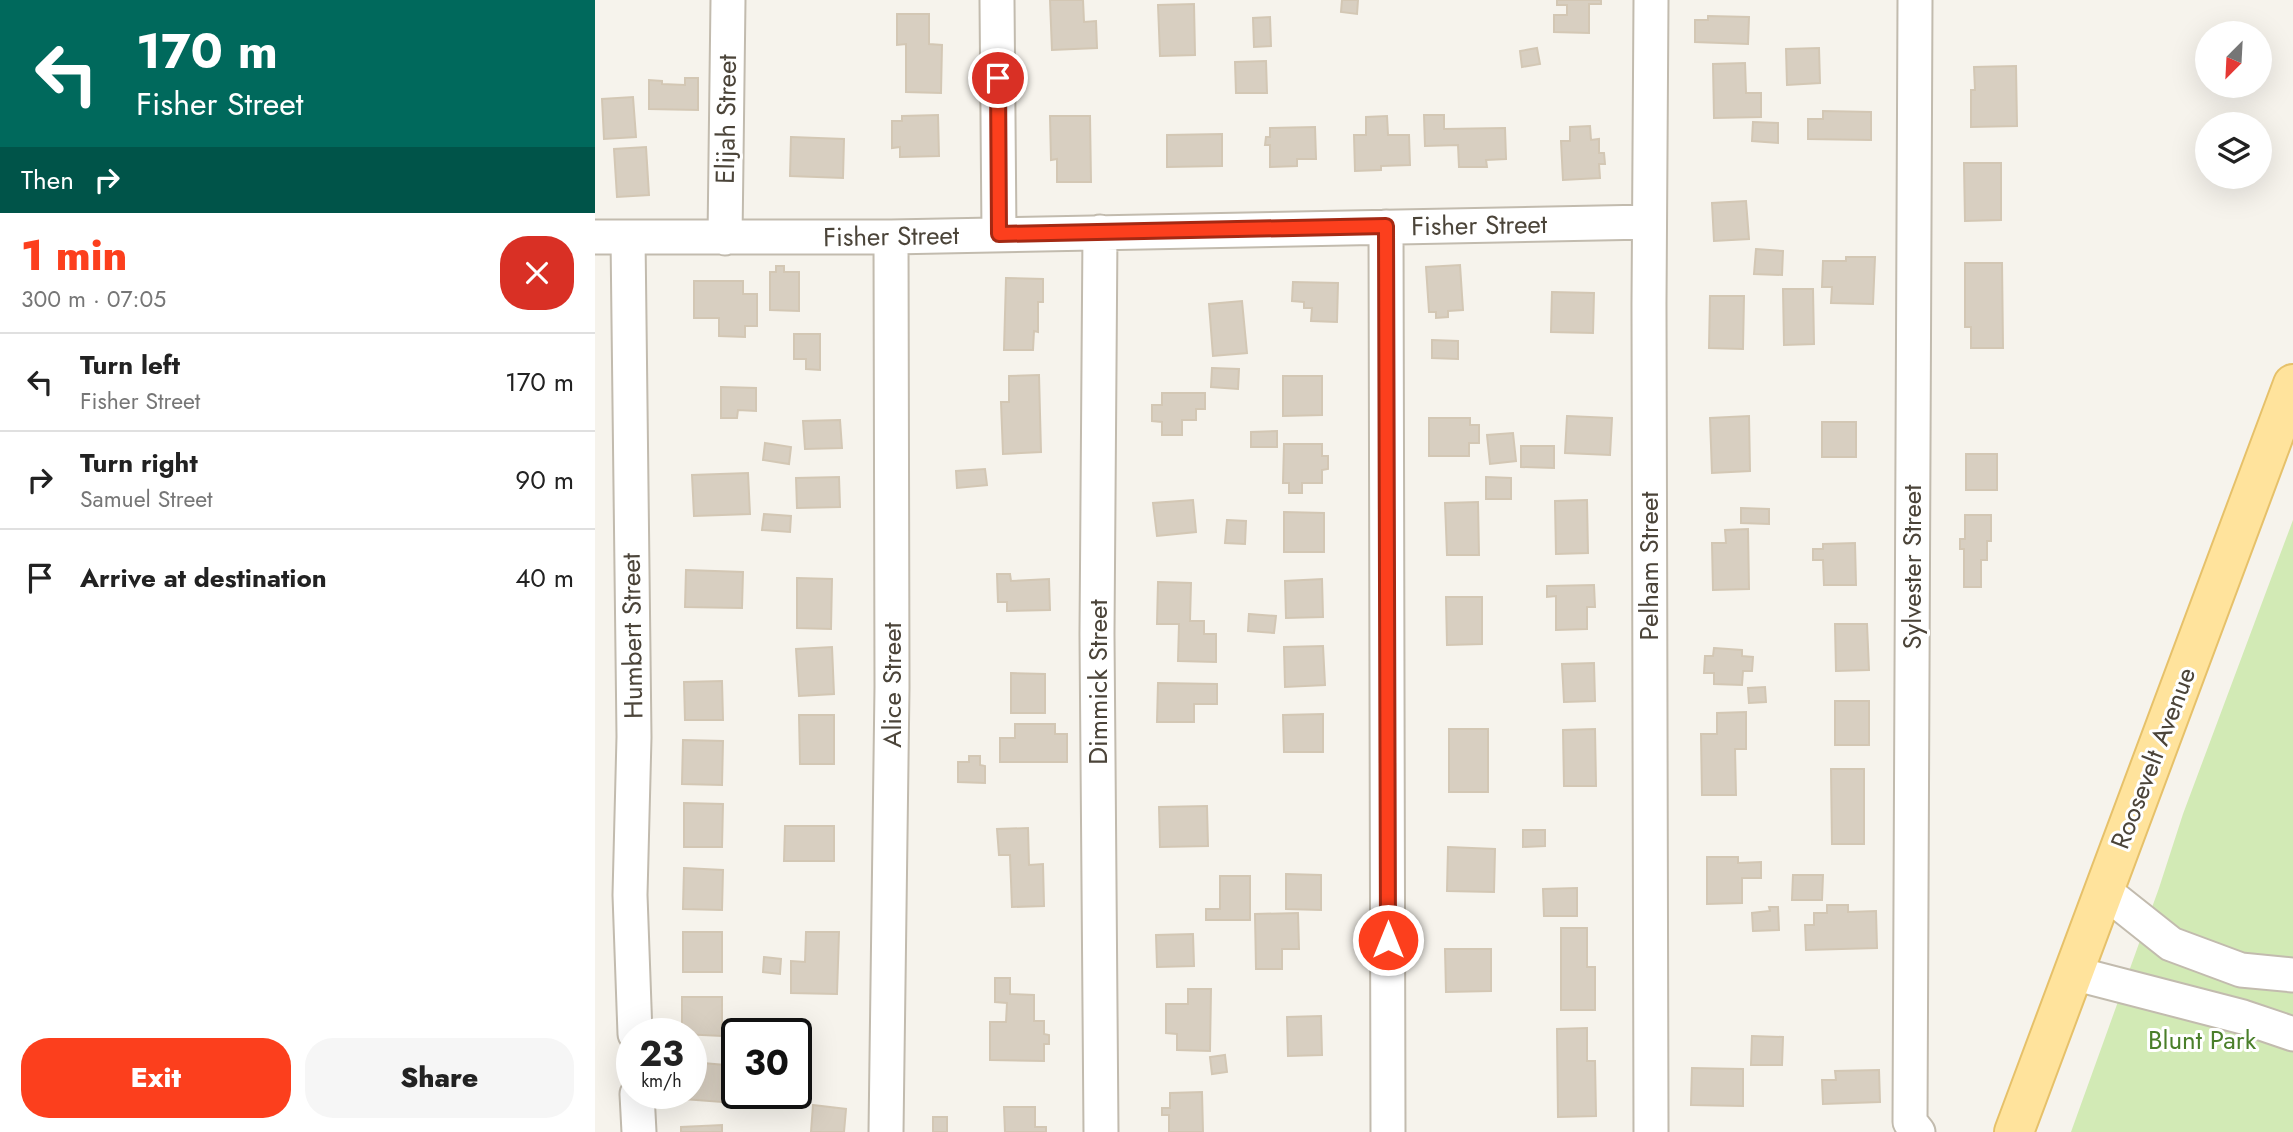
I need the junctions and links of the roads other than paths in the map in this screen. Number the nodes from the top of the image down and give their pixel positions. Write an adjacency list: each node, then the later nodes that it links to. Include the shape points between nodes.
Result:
1 (727, 0): 12 (street, Elijah Street)
2 (997, 0): 8 (street)
3 (1651, 0): 5 (street, Pelham Street)
4 (1915, 0): 26 (street, Sylvester Street, via 1910,1122)
5 (1649, 222): 6 (street, Fisher Street); 25 (street, Pelham Street)
6 (1386, 226): 7 (street, Fisher Street); 24 (street)
7 (1100, 232): 8 (street, Fisher Street); 23 (street, Dimmick Street)
8 (999, 234): 11 (street, Fisher Street)
9 (595, 237): 10 (street, Fisher Street)
10 (628, 237): 12 (street, Fisher Street); 17 (street, Humbert Street)
11 (891, 237): 12 (street, Fisher Street); 22 (street, Alice Street, via 892,687)
12 (725, 238)
13 (2293, 384): 14 (main road, Roosevelt Avenue)
14 (2103, 890): 15 (main road, Roosevelt Avenue); 16 (street, via 2171,944 2241,970)
15 (2073, 973): 18 (street); 20 (main road, Roosevelt Avenue)
16 (2293, 975)
17 (634, 1018)
18 (2291, 1027)
19 (638, 1109): 21 (street)
20 (2024, 1129)
21 (639, 1132)
22 (885, 1132)
23 (1101, 1132)
24 (1388, 1132)
25 (1651, 1132)
26 (1918, 1132)

